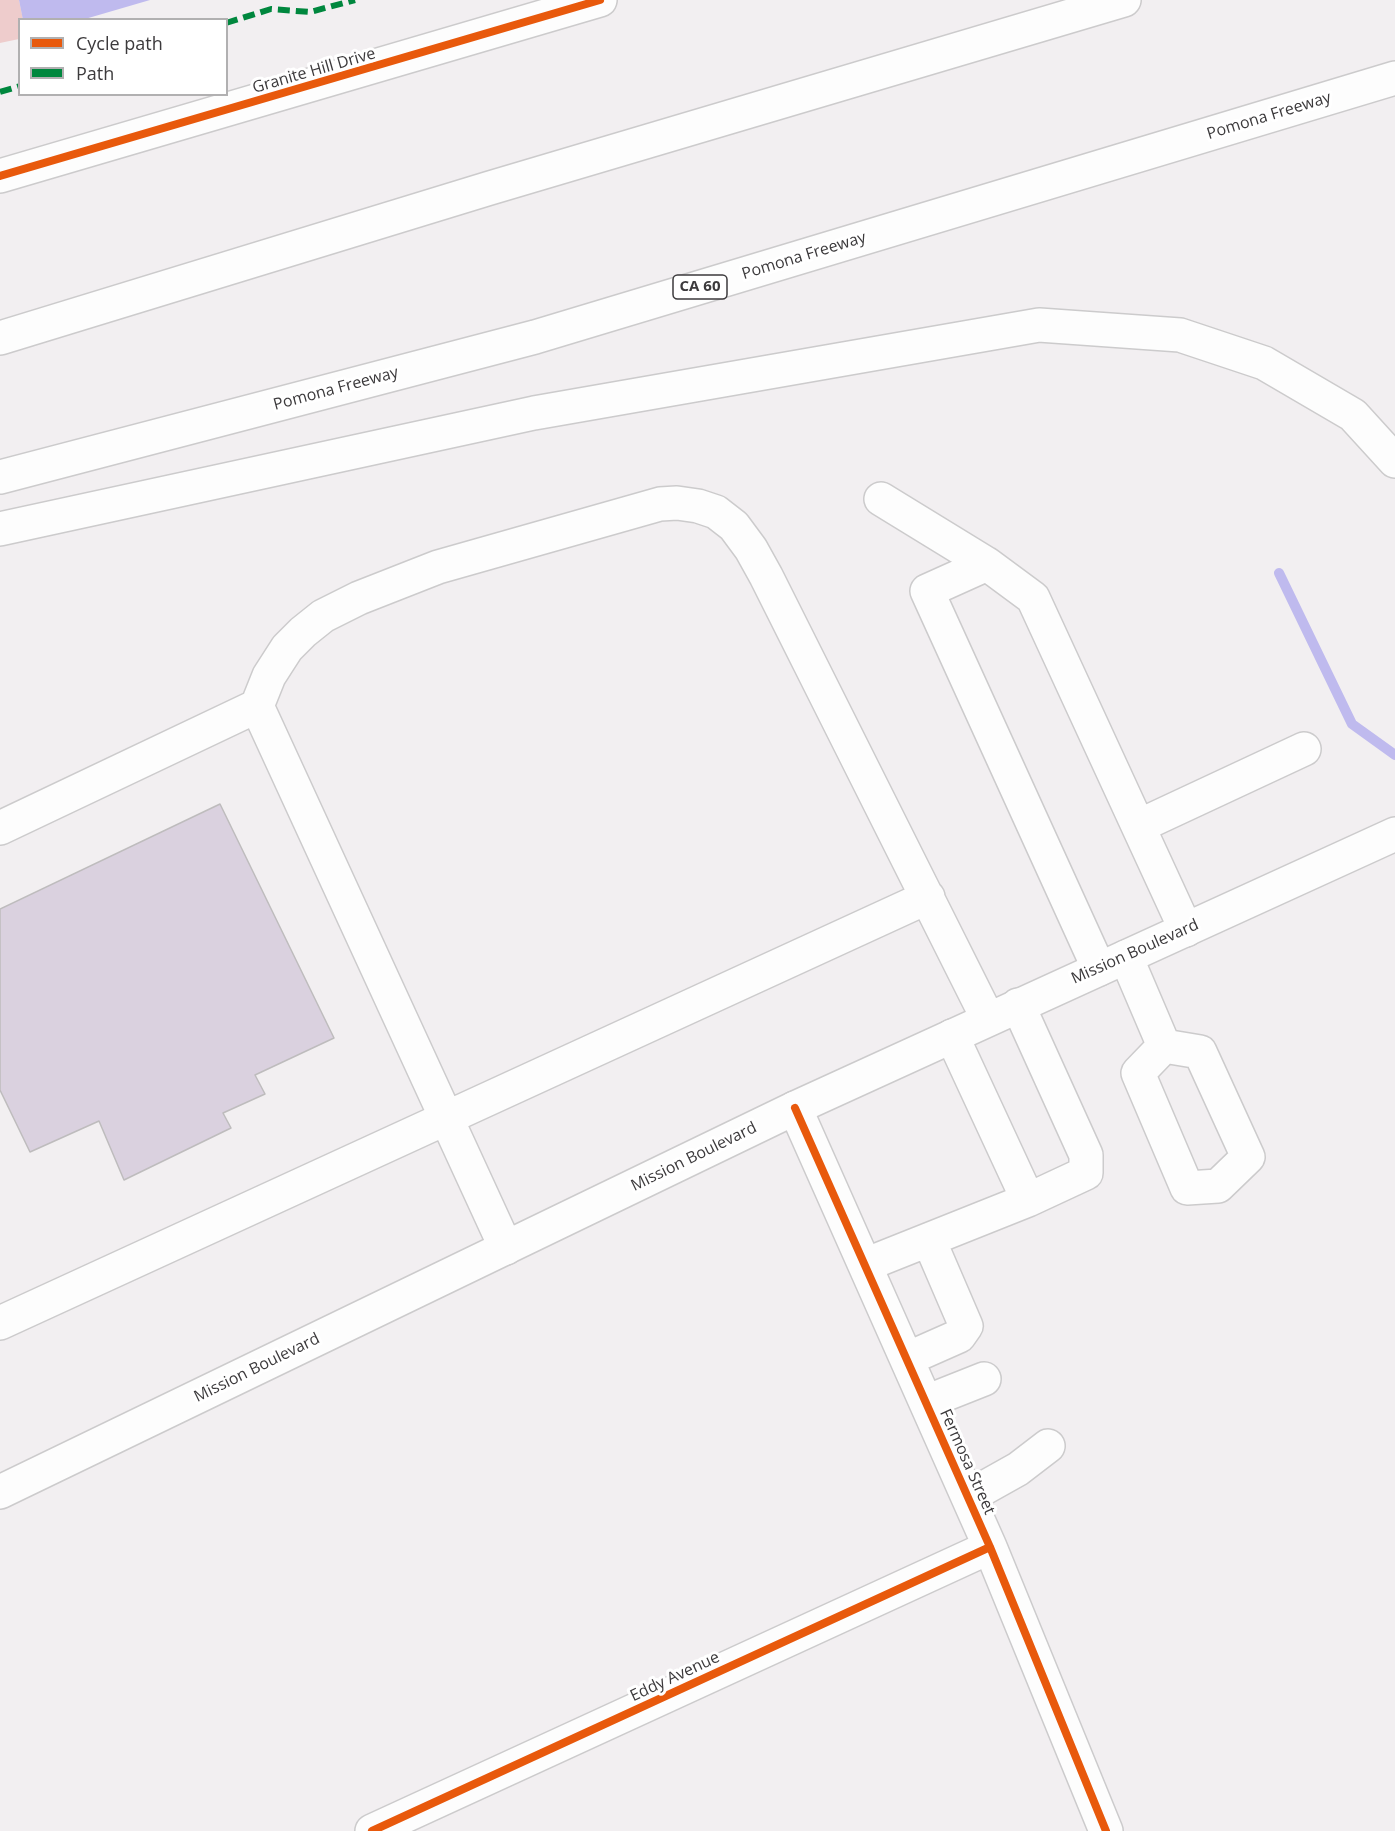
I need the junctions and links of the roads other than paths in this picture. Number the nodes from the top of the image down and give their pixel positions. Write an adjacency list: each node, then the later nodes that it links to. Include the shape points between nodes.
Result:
1 (600, 0): 3 (main road, Granite Hill Drive)
2 (1124, 0): 7 (main road)
3 (558, 6): 4 (main road, Granite Hill Drive)
4 (512, 12): 6 (main road, Granite Hill Drive)
5 (1395, 78): 9 (main road, Pomona Freeway / CA 60, via 535,337)
6 (0, 176)
7 (0, 338)
8 (1395, 461): 11 (main road, via 1353,415 1264,363 1180,335 1039,325 534,413)
9 (0, 477)
10 (881, 499): 12 (main road)
11 (0, 529)
12 (987, 564): 15 (main road, via 1033,598); 20 (main road, via 927,591)
13 (257, 706): 16 (main road); 18 (main road, via 269,676 287,648 323,616 359,598 438,567 660,504 698,506 716,512 734,526 751,549); 26 (main road)
14 (1304, 749): 15 (main road)
15 (1139, 826): 19 (main road)
16 (0, 828)
17 (1395, 834): 19 (main road, Mission Boulevard)
18 (928, 897): 22 (main road); 26 (main road)
19 (1186, 930): 20 (main road, Mission Boulevard)
20 (1113, 963): 21 (main road, Mission Boulevard); 24 (main road)
21 (1018, 1005): 22 (main road, Mission Boulevard); 27 (main road, via 1086,1155 1086,1173)
22 (988, 1019): 23 (main road, Mission Boulevard)
23 (952, 1036): 25 (main road, Mission Boulevard); 27 (main road)
24 (1164, 1046)
25 (795, 1108): 29 (main road, Mission Boulevard); 30 (main road, Fermosa Street)
26 (447, 1118): 29 (main road); 31 (main road)
27 (1028, 1200): 28 (main road)
28 (929, 1240): 30 (main road); 32 (main road, via 966,1326 959,1336)
29 (506, 1248): 36 (main road, Mission Boulevard)
30 (865, 1265): 32 (main road, Fermosa Street)
31 (0, 1323)
32 (906, 1359): 34 (main road, Fermosa Street)
33 (984, 1379): 34 (main road)
34 (926, 1402): 37 (main road, Fermosa Street)
35 (1048, 1446): 37 (main road, via 1018,1469)
36 (0, 1492)
37 (968, 1497): 38 (main road, Fermosa Street)
38 (990, 1546): 39 (main road, Eddy Avenue); 40 (main road, Fermosa Street)
39 (372, 1831)
40 (1106, 1831)

